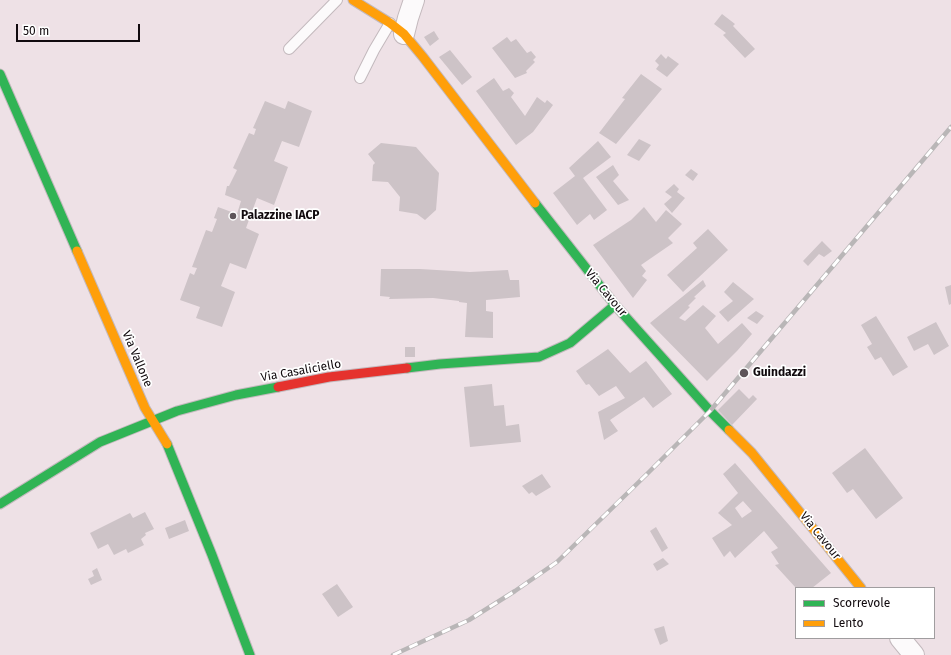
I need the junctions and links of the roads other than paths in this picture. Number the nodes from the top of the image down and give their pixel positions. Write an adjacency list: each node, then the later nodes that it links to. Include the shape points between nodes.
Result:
1 (337, 0): 5 (lane)
2 (353, 0): 4 (street, Via Cavour)
3 (414, 0): 4 (street, via 408,18)
4 (397, 28): 7 (lane, via 374,50); 8 (street, Via Cavour, via 423,57)
5 (289, 49)
6 (0, 74): 9 (street, Via Vallone)
7 (360, 78)
8 (615, 305): 9 (street, Via Casaliciello, via 570,343 539,357 440,364 329,378 236,395); 11 (street, Via Cavour, via 710,411 752,453)
9 (152, 420): 10 (street, Via Casaliciello, via 100,442); 13 (street, Via Vallone, via 164,440 212,555)
10 (0, 504)
11 (860, 587)
12 (901, 639): 14 (street)
13 (250, 655)
14 (914, 655)

